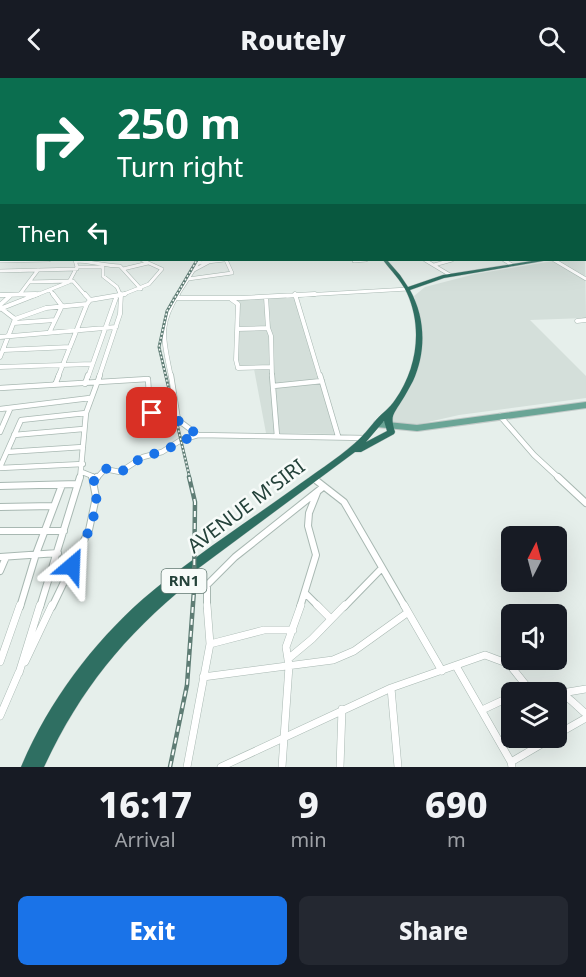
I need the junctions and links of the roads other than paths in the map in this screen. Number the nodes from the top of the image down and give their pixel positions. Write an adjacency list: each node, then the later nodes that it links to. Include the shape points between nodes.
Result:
1 (76, 261): 18 (street)
2 (87, 261): 17 (street)
3 (144, 261): 14 (street)
4 (199, 261): 13 (street); 21 (street)
5 (217, 261): 13 (street)
6 (226, 261): 24 (street, via 232,273)
7 (386, 261): 28 (highway, RN1)
8 (427, 261): 15 (street)
9 (448, 261): 15 (street)
10 (506, 261): 16 (street)
11 (530, 261): 16 (highway)
12 (556, 261): 25 (street)
13 (209, 262): 21 (street)
14 (148, 263): 19 (street); 29 (street, via 162,271)
15 (434, 265): 23 (street)
16 (512, 265): 23 (highway)
17 (102, 266): 18 (street); 19 (street); 36 (street, via 103,276)
18 (77, 268): 20 (street); 26 (street)
19 (123, 269): 29 (street)
20 (38, 270): 22 (street); 27 (street)
21 (194, 270): 24 (street)
22 (0, 271)
23 (450, 275): 30 (highway)
24 (188, 279): 40 (street)
25 (586, 279)
26 (71, 281): 27 (street); 31 (street); 42 (street, via 78,284)
27 (29, 282): 35 (street)
28 (404, 283): 30 (highway); 30 (highway, RN1)
29 (141, 289): 36 (street)
30 (413, 289): 33 (street); 74 (highway, AVENUE M'SIRI / RN1, via 420,326 418,355 407,385)
31 (50, 290): 32 (street); 43 (street)
32 (40, 294): 35 (street); 44 (street)
33 (295, 294): 38 (street); 64 (street)
34 (0, 295): 37 (street)
35 (20, 295): 37 (street)
36 (122, 295): 39 (street); 49 (street)
37 (10, 296): 44 (street)
38 (266, 297): 41 (street); 51 (street)
39 (116, 298): 42 (street); 50 (street)
40 (175, 298): 41 (street); 77 (street, via 162,331)
41 (229, 298): 52 (street, via 237,304)
42 (89, 302): 43 (street); 53 (street)
43 (62, 306): 45 (street); 47 (street, via 39,309)
44 (1, 308): 47 (street)
45 (55, 320): 47 (street); 54 (street)
46 (586, 320): 48 (street)
47 (15, 321): 55 (street)
48 (577, 321)
49 (116, 327): 50 (street); 65 (street)
50 (106, 328): 53 (street); 60 (street)
51 (268, 328): 52 (street); 63 (street)
52 (237, 329): 63 (street, via 238,368)
53 (78, 330): 54 (street); 57 (street)
54 (50, 332): 55 (street)
55 (9, 336): 56 (street); 58 (street)
56 (0, 337)
57 (70, 347): 58 (street); 61 (street)
58 (4, 351): 59 (street)
59 (0, 357)
60 (92, 364): 61 (street); 66 (street)
61 (63, 366): 62 (street); 67 (street)
62 (0, 367)
63 (271, 367): 68 (street)
64 (322, 381): 68 (street); 86 (street)
65 (96, 383): 66 (street); 70 (street); 77 (street, via 148,380 150,412 168,421)
66 (85, 384): 67 (street)
67 (55, 385): 69 (street)
68 (273, 386): 85 (street)
69 (0, 388)
70 (90, 398): 73 (street); 75 (street)
71 (586, 405): 76 (main road)
72 (0, 409): 73 (street)
73 (10, 409): 82 (street)
74 (390, 411): 78 (highway, AVENUE M'SIRI / RN1); 79 (highway)
75 (86, 413): 81 (street); 83 (street, via 22,420)
76 (500, 416): 80 (main road); 97 (street, via 534,455)
77 (179, 421): 84 (street)
78 (377, 424): 79 (main road); 87 (highway, AVENUE M'SIRI / RN1)
79 (390, 425): 80 (main road); 87 (highway, via 392,430)
80 (417, 428): 87 (main road)
81 (83, 429): 83 (street); 88 (street)
82 (0, 432)
83 (14, 435): 89 (street)
84 (198, 435): 85 (street); 92 (street, via 142,457 120,472 105,468)
85 (277, 436): 86 (street)
86 (338, 436): 87 (street)
87 (375, 436): 95 (highway, AVENUE M'SIRI / RN1); 133 (highway, AVENUE M'SIRI / RN1, via 133,616 89,665)
88 (83, 447): 89 (street); 91 (street)
89 (7, 452): 90 (street)
90 (0, 468): 91 (street)
91 (82, 468): 92 (street); 93 (street)
92 (94, 481): 117 (street, via 96,497 89,530)
93 (78, 484): 94 (street); 102 (street)
94 (62, 485): 96 (street); 98 (street)
95 (319, 485): 106 (street, via 339,495); 108 (street, via 309,513 308,526 316,555); 112 (street, via 211,579 206,596); 134 (highway, AVENUE M'SIRI / RN1, via 175,588 137,620 83,685)
96 (0, 486)
97 (586, 503)
98 (53, 506): 99 (street); 101 (street)
99 (0, 507)
100 (0, 531): 101 (street)
101 (45, 531): 102 (street); 104 (street)
102 (64, 531): 103 (street)
103 (58, 553): 104 (street); 117 (street)
104 (36, 554): 105 (street); 113 (street)
105 (3, 557): 107 (street)
106 (381, 569): 109 (street); 110 (street)
107 (0, 571)
108 (305, 593): 110 (street); 111 (street)
109 (407, 613): 114 (street, via 343,657); 116 (street)
110 (331, 619): 114 (street)
111 (293, 630): 112 (street, via 264,630); 114 (street, via 286,647)
112 (210, 644): 118 (street)
113 (0, 662)
114 (288, 662): 118 (street); 130 (street)
115 (456, 666): 116 (street); 119 (street, via 485,655 509,664); 126 (street)
116 (442, 671): 120 (street)
117 (19, 674): 127 (street)
118 (203, 677): 135 (street)
119 (523, 682)
120 (391, 688): 125 (street); 139 (street)
121 (586, 689): 122 (street)
122 (567, 692)
123 (567, 698): 128 (street)
124 (501, 701): 126 (street)
125 (342, 709): 130 (street); 138 (street)
126 (482, 710): 132 (street)
127 (0, 716)
128 (586, 716): 129 (street)
129 (567, 728)
130 (284, 738): 136 (street); 137 (street)
131 (536, 748): 132 (street)
132 (511, 764)
133 (28, 767)
134 (37, 767)
135 (187, 767)
136 (221, 767)
137 (282, 767)
138 (340, 767)
139 (398, 767)

